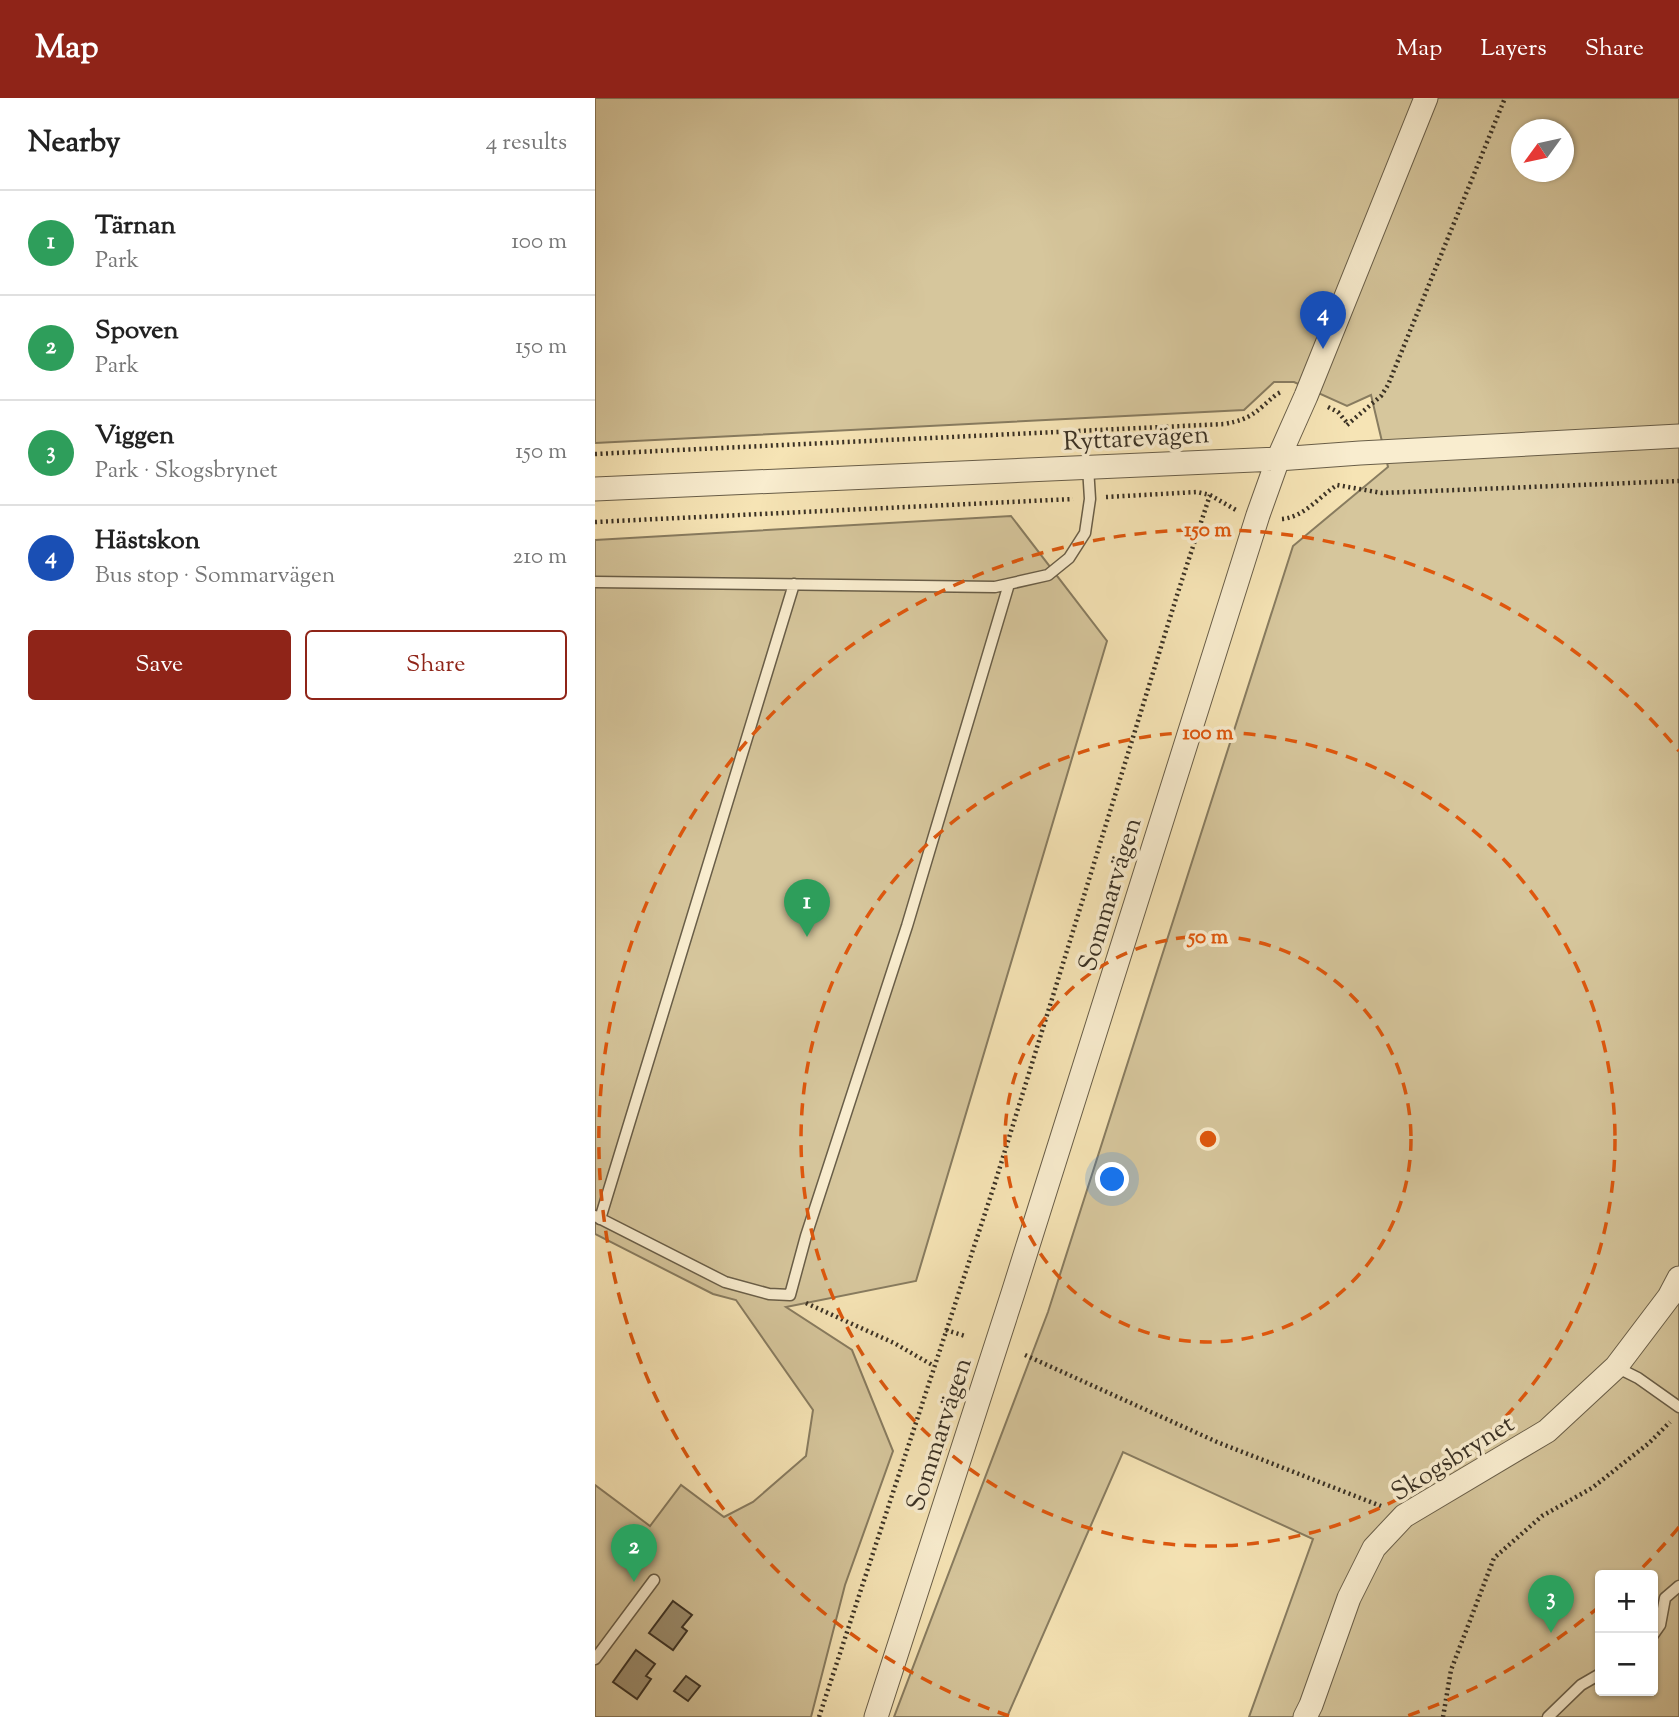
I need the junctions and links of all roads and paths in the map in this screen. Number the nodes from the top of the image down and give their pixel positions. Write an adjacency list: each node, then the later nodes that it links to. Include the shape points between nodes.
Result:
1 (1426, 98): 3 (street, Sommarvägen)
2 (1505, 98): 3 (path, via 1381,396 1348,424 1338,412)
3 (1305, 396): 5 (path, via 1287,390 1251,416 1224,424); 6 (street, Sommarvägen)
4 (1679, 436): 6 (street, Ryttarevägen)
5 (595, 454)
6 (1278, 459): 7 (street, Ryttarevägen); 11 (street, Sommarvägen)
7 (1088, 467): 9 (street, Ryttarevägen); 10 (lane)
8 (1679, 481): 11 (path, via 1382,493 1336,485 1290,519)
9 (595, 489)
10 (1090, 499): 12 (path); 15 (lane, via 1085,533 1069,558 1048,575); 19 (path, via 1210,495)
11 (1258, 515): 33 (street, Sommarvägen)
12 (595, 522)
13 (595, 582): 14 (lane)
14 (794, 584): 15 (lane); 16 (lane)
15 (1009, 584): 18 (lane)
16 (597, 1217): 18 (lane, via 725,1282)
17 (1679, 1278): 23 (street, Skogsbrynet)
18 (790, 1295): 22 (path)
19 (946, 1330): 20 (path); 22 (path)
20 (965, 1336)
21 (1025, 1356): 26 (path, via 1217,1442)
22 (934, 1366): 32 (path)
23 (1616, 1367): 24 (lane); 26 (street, Skogsbrynet, via 1547,1431)
24 (1679, 1407)
25 (1671, 1420): 35 (path, via 1592,1488 1542,1516 1494,1558 1451,1670)
26 (1404, 1516): 34 (street, Skogsbrynet, via 1374,1548 1349,1598)
27 (654, 1580): 30 (lane)
28 (1679, 1586): 29 (lane, via 1665,1598)
29 (1654, 1633)
30 (595, 1658)
31 (1595, 1677): 36 (lane)
32 (819, 1717)
33 (876, 1717)
34 (1305, 1717)
35 (1443, 1717)
36 (1548, 1717)

